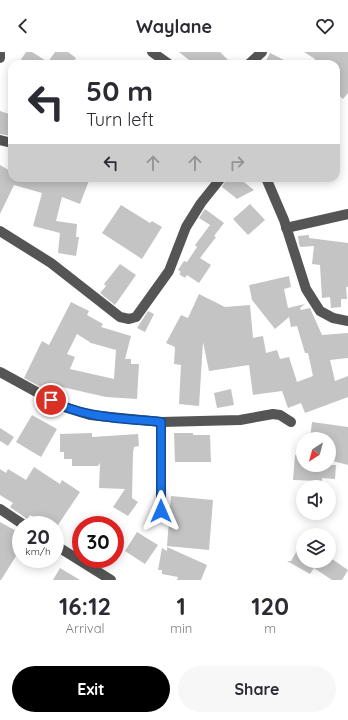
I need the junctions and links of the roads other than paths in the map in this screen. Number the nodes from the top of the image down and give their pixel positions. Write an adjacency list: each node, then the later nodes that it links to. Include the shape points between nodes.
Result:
1 (152, 52): 3 (street)
2 (262, 52): 4 (street)
3 (164, 60)
4 (253, 60)
5 (218, 182): 9 (street, via 186,227 169,271 136,317 129,319 120,317 51,263)
6 (268, 182): 8 (street)
7 (348, 214): 8 (street)
8 (286, 228): 10 (street, via 306,289 320,311 333,318)
9 (0, 231)
10 (348, 321)
11 (0, 372): 12 (street, via 64,407 90,415)
12 (161, 422): 13 (street, via 240,420 273,414); 15 (street)
13 (291, 422)
14 (0, 509): 16 (street)
15 (161, 511)
16 (12, 517)
17 (64, 551): 18 (street)
18 (111, 580)

